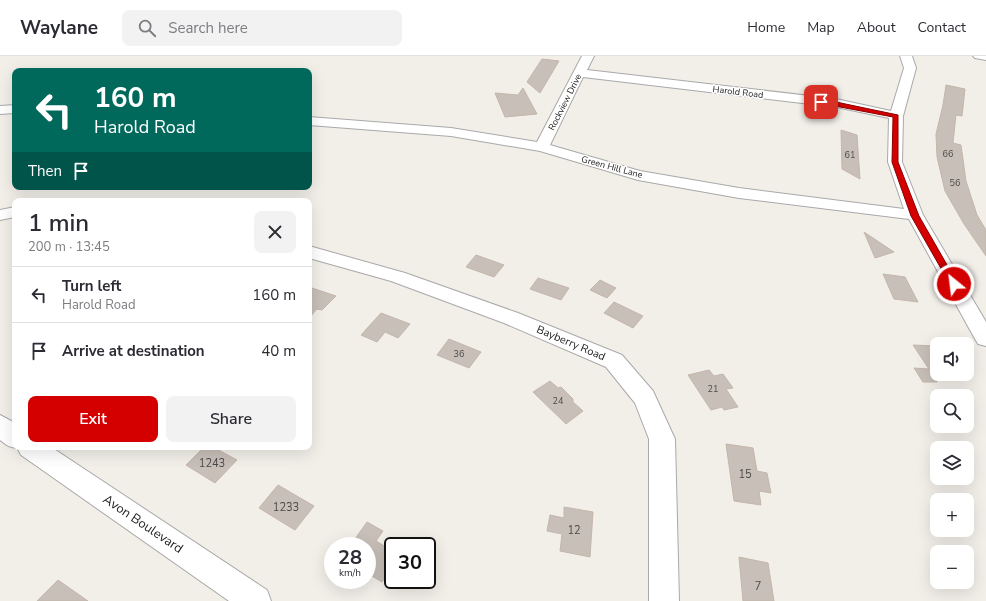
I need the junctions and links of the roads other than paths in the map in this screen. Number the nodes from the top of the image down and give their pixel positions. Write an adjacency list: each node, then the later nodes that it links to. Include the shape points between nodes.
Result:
1 (588, 56): 5 (street, Rockview Drive)
2 (906, 56): 8 (street, via 910,68)
3 (978, 56): 4 (street)
4 (986, 57)
5 (580, 73): 8 (street, Harold Road, via 836,103); 10 (street, Rockview Drive)
6 (12, 109): 7 (street)
7 (0, 110)
8 (896, 116): 13 (street, via 895,162)
9 (312, 121): 10 (street, Green Hill Lane, via 451,132)
10 (542, 147): 13 (street, Green Hill Lane, via 638,175 739,193)
11 (12, 213): 12 (street)
12 (0, 215)
13 (915, 216): 15 (street)
14 (312, 253): 20 (street, Bayberry Road, via 398,277 496,312 614,361 645,398 662,439)
15 (986, 338)
16 (0, 426): 17 (street)
17 (12, 434)
18 (34, 450): 19 (street, Avon Boulevard)
19 (256, 601)
20 (664, 601)

